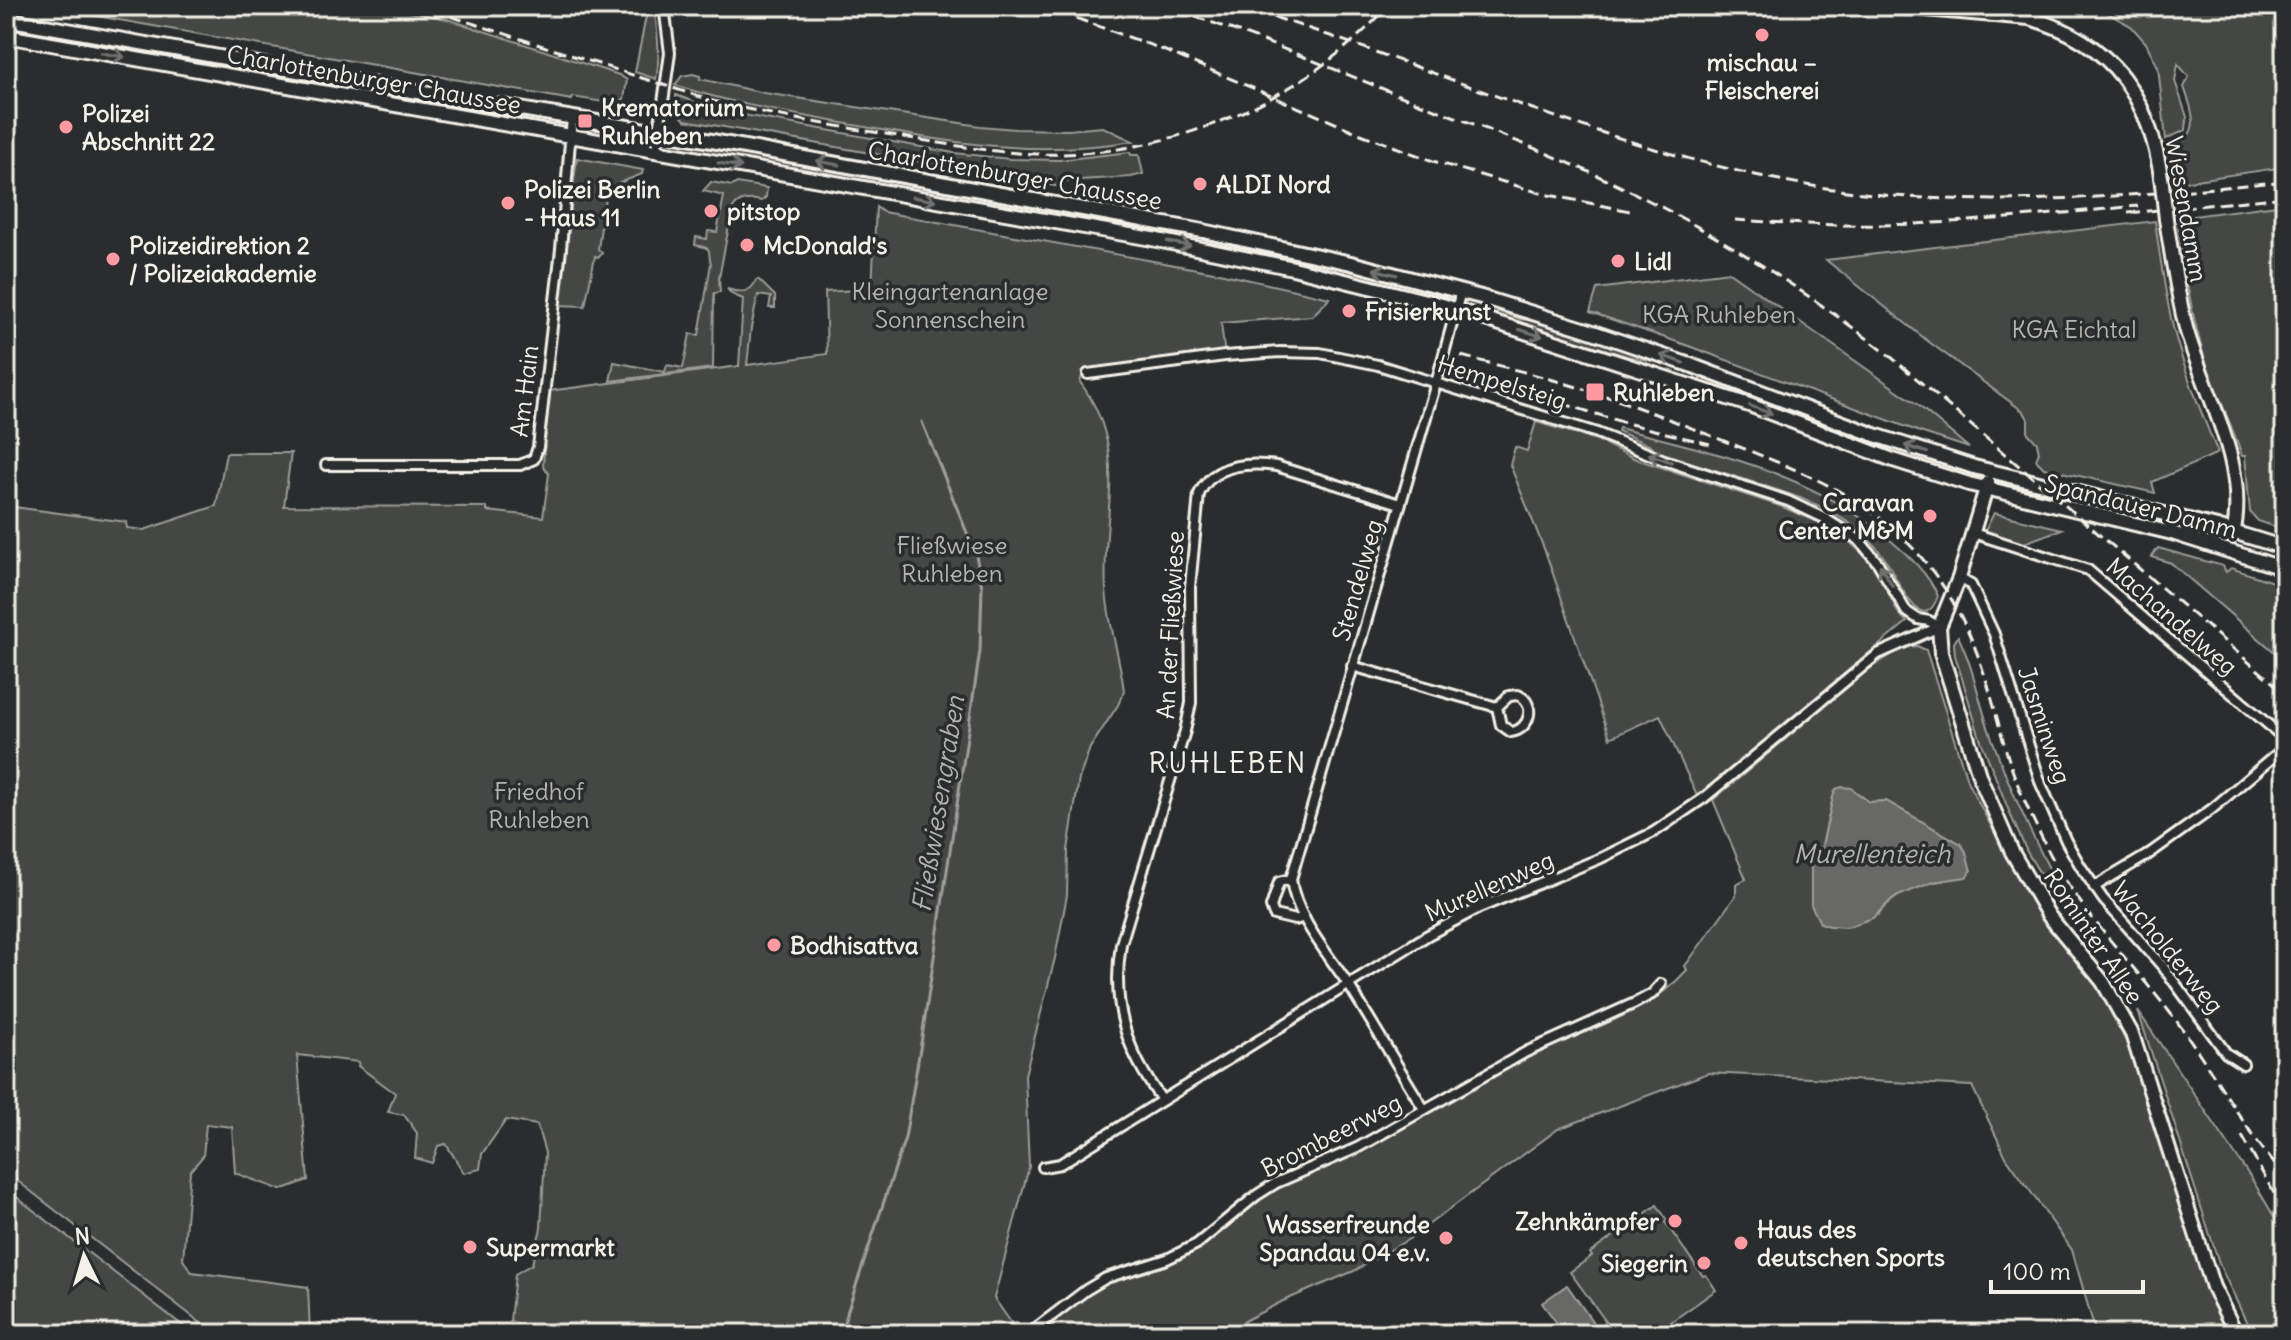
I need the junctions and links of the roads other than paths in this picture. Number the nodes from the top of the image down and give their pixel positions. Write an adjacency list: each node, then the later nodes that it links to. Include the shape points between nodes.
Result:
1 (664, 6): 6 (street, via 670,53)
2 (1891, 6): 17 (main road, Wiesendamm, bridge, via 2047,23 2081,40 2112,65 2140,102 2151,130 2187,329 2235,472)
3 (6, 19): 5 (main road, Charlottenburger Chaussee)
4 (6, 36): 7 (main road, Charlottenburger Chaussee, one-way to 7)
5 (572, 118): 6 (main road, Charlottenburger Chaussee); 7 (street, Am Hain)
6 (659, 132): 8 (street); 9 (main road, Charlottenburger Chaussee, one-way to 6, via 1252,240)
7 (571, 136): 8 (main road, Charlottenburger Chaussee); 13 (street, Am Hain, via 534,459 520,465)
8 (656, 152): 10 (main road, Charlottenburger Chaussee, one-way to 10, via 1238,256)
9 (1461, 291): 10 (street, Stendelweg); 14 (main road, Charlottenburger Chaussee, one-way to 9, via 1638,347)
10 (1456, 311): 12 (street, Stendelweg); 15 (main road, Charlottenburger Chaussee, one-way to 15, via 1687,384)
11 (1088, 374): 12 (street, Hempelsteig, via 1225,356 1320,353)
12 (1436, 383): 16 (street, Stendelweg); 23 (street, Hempelsteig, one-way to 12, via 1906,611 1859,540 1826,519 1597,433)
13 (326, 465)
14 (1991, 472): 15 (main road); 17 (main road, Spandauer Damm)
15 (1986, 489): 18 (main road); 20 (main road, Spandauer Damm)
16 (1400, 504): 24 (street, Stendelweg); 34 (street, An der Fließwiese, via 1254,464 1222,471 1199,494 1190,587 1191,703 1118,964 1127,1038)
17 (2234, 531): 19 (main road, Spandauer Damm); 20 (main road, Wiesendamm)
18 (1973, 533): 22 (main road); 26 (street, Machandelweg, via 2088,570)
19 (2285, 548)
20 (2229, 550): 21 (main road, Spandauer Damm)
21 (2285, 569)
22 (1959, 578): 23 (main road); 29 (street, Jasminweg, via 1971,585 1994,634 2041,784)
23 (1939, 627): 32 (street, Murellenweg, via 1878,654 1704,798 1654,832 1450,923); 38 (main road, Rominter Allee, via 1941,653 1980,778 2012,852 2049,916 2103,982 2132,1034 2213,1287)
24 (1352, 666): 25 (street); 28 (street, Stendelweg)
25 (1497, 707): 25 (street, via 1503,729 1515,732 1525,726 1530,708 1523,696 1509,696)
26 (2285, 739)
27 (2285, 747): 29 (street, Wacholderweg, via 2212,809)
28 (1291, 879): 30 (street); 30 (street, Stendelweg, via 1279,882 1271,907 1274,915)
29 (2094, 887): 33 (street, Wacholderweg, via 2164,968 2226,1053)
30 (1304, 917): 32 (street)
31 (1661, 984): 35 (street, Brombeerweg, via 1635,1003 1526,1052)
32 (1348, 985): 34 (street, Murellenweg); 35 (street)
33 (2243, 1064)
34 (1162, 1100): 36 (street, Murellenweg, via 1060,1164)
35 (1424, 1109): 37 (street, Brombeerweg, via 1357,1148 1276,1183 1182,1252 1106,1278)
36 (1043, 1167)
37 (1028, 1334)
38 (2236, 1334)

